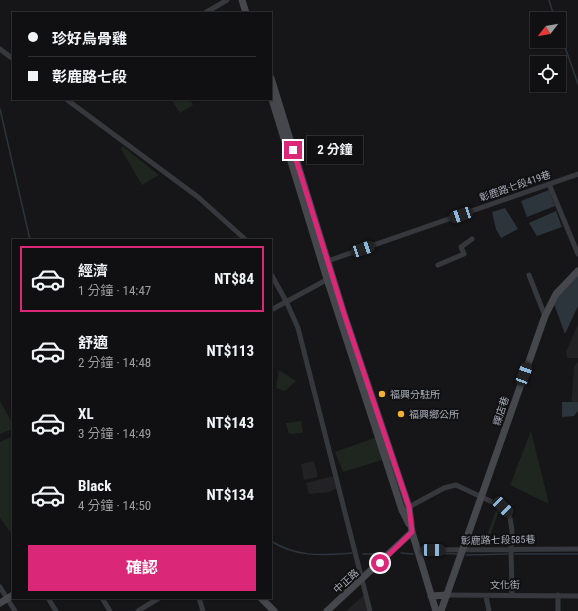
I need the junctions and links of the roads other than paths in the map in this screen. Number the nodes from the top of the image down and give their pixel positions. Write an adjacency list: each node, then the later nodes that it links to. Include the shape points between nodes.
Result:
1 (227, 0): 4 (street)
2 (242, 0): 5 (main road)
3 (247, 0): 6 (main road)
4 (207, 12)
5 (246, 12)
6 (251, 12)
7 (0, 49): 8 (street)
8 (12, 58)
9 (272, 81): 17 (main road)
10 (272, 99): 17 (main road)
11 (67, 100): 15 (street, via 198,197)
12 (578, 174): 13 (street, 彰鹿路七段419巷)
13 (549, 184): 16 (street); 17 (street, 彰鹿路七段419巷)
14 (472, 238): 18 (street, via 461,247 464,254)
15 (245, 239)
16 (578, 254)
17 (325, 262): 22 (main road)
18 (438, 265)
19 (578, 271): 25 (main road, 粿店巷, via 556,294)
20 (529, 275): 25 (street)
21 (272, 276): 23 (street)
22 (330, 278): 23 (street); 27 (main road)
23 (286, 301): 24 (street); 33 (street, via 299,334)
24 (272, 309)
25 (545, 316): 26 (main road, 粿店巷)
26 (481, 497): 27 (street, via 456,485); 29 (street, via 503,507 509,513 512,530); 32 (main road, 粿店巷)
27 (405, 509): 28 (main road)
28 (412, 532): 31 (main road); 33 (main road, 中正路)
29 (511, 549): 30 (street, 彰鹿路七段585巷); 32 (street, 彰鹿路七段585巷); 36 (street)
30 (578, 549)
31 (418, 550): 32 (street, 彰鹿路七段585巷); 38 (main road)
32 (464, 550): 35 (main road, 粿店巷)
33 (362, 579): 54 (main road, 中正路); 55 (street)
34 (0, 587): 41 (street)
35 (447, 595): 38 (main road, 文化街); 39 (street, 文化街); 57 (main road, 粿店巷)
36 (512, 595): 37 (street, 文化街); 39 (street, 文化街)
37 (558, 595): 40 (street, 文化街); 59 (street)
38 (431, 596): 56 (main road)
39 (486, 596): 58 (street)
40 (578, 596)
41 (10, 597): 47 (main road); 48 (street)
42 (49, 599): 49 (street)
43 (103, 599): 50 (street)
44 (157, 599): 51 (street)
45 (199, 599): 52 (street)
46 (262, 599): 53 (main road)
47 (0, 603)
48 (15, 611)
49 (56, 611)
50 (110, 611)
51 (138, 611)
52 (204, 611)
53 (274, 611)
54 (327, 611)
55 (370, 611)
56 (436, 611)
57 (441, 611)
58 (488, 611)
59 (558, 611)

